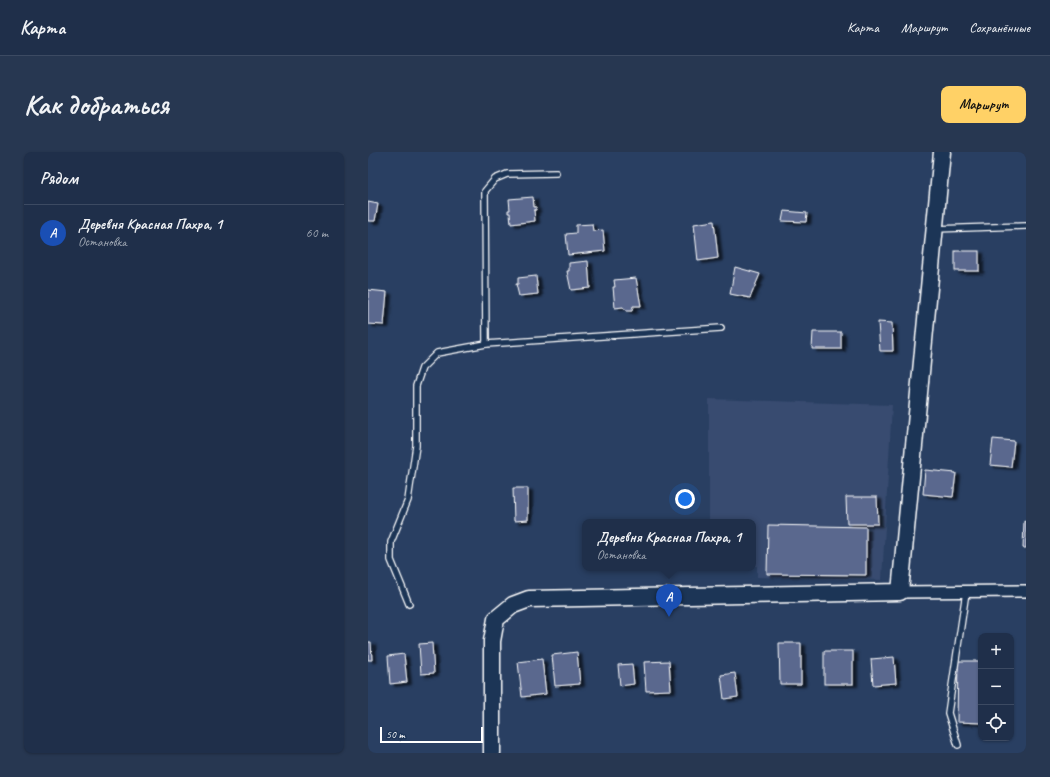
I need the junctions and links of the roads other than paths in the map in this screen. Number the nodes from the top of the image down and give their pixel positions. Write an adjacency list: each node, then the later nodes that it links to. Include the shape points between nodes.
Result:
1 (942, 152): 4 (street)
2 (556, 173): 6 (lane, via 507,174 495,179 485,191)
3 (1026, 226): 4 (lane)
4 (935, 229): 8 (street)
5 (721, 328): 6 (lane)
6 (486, 344): 10 (lane, via 437,353 422,368 416,386 416,446 408,500 391,542 390,560)
7 (1026, 591): 9 (street)
8 (900, 592): 9 (street); 12 (street, via 535,599 513,605 496,619 492,641)
9 (966, 592): 11 (lane, via 948,713)
10 (409, 604)
11 (958, 745)
12 (492, 753)

